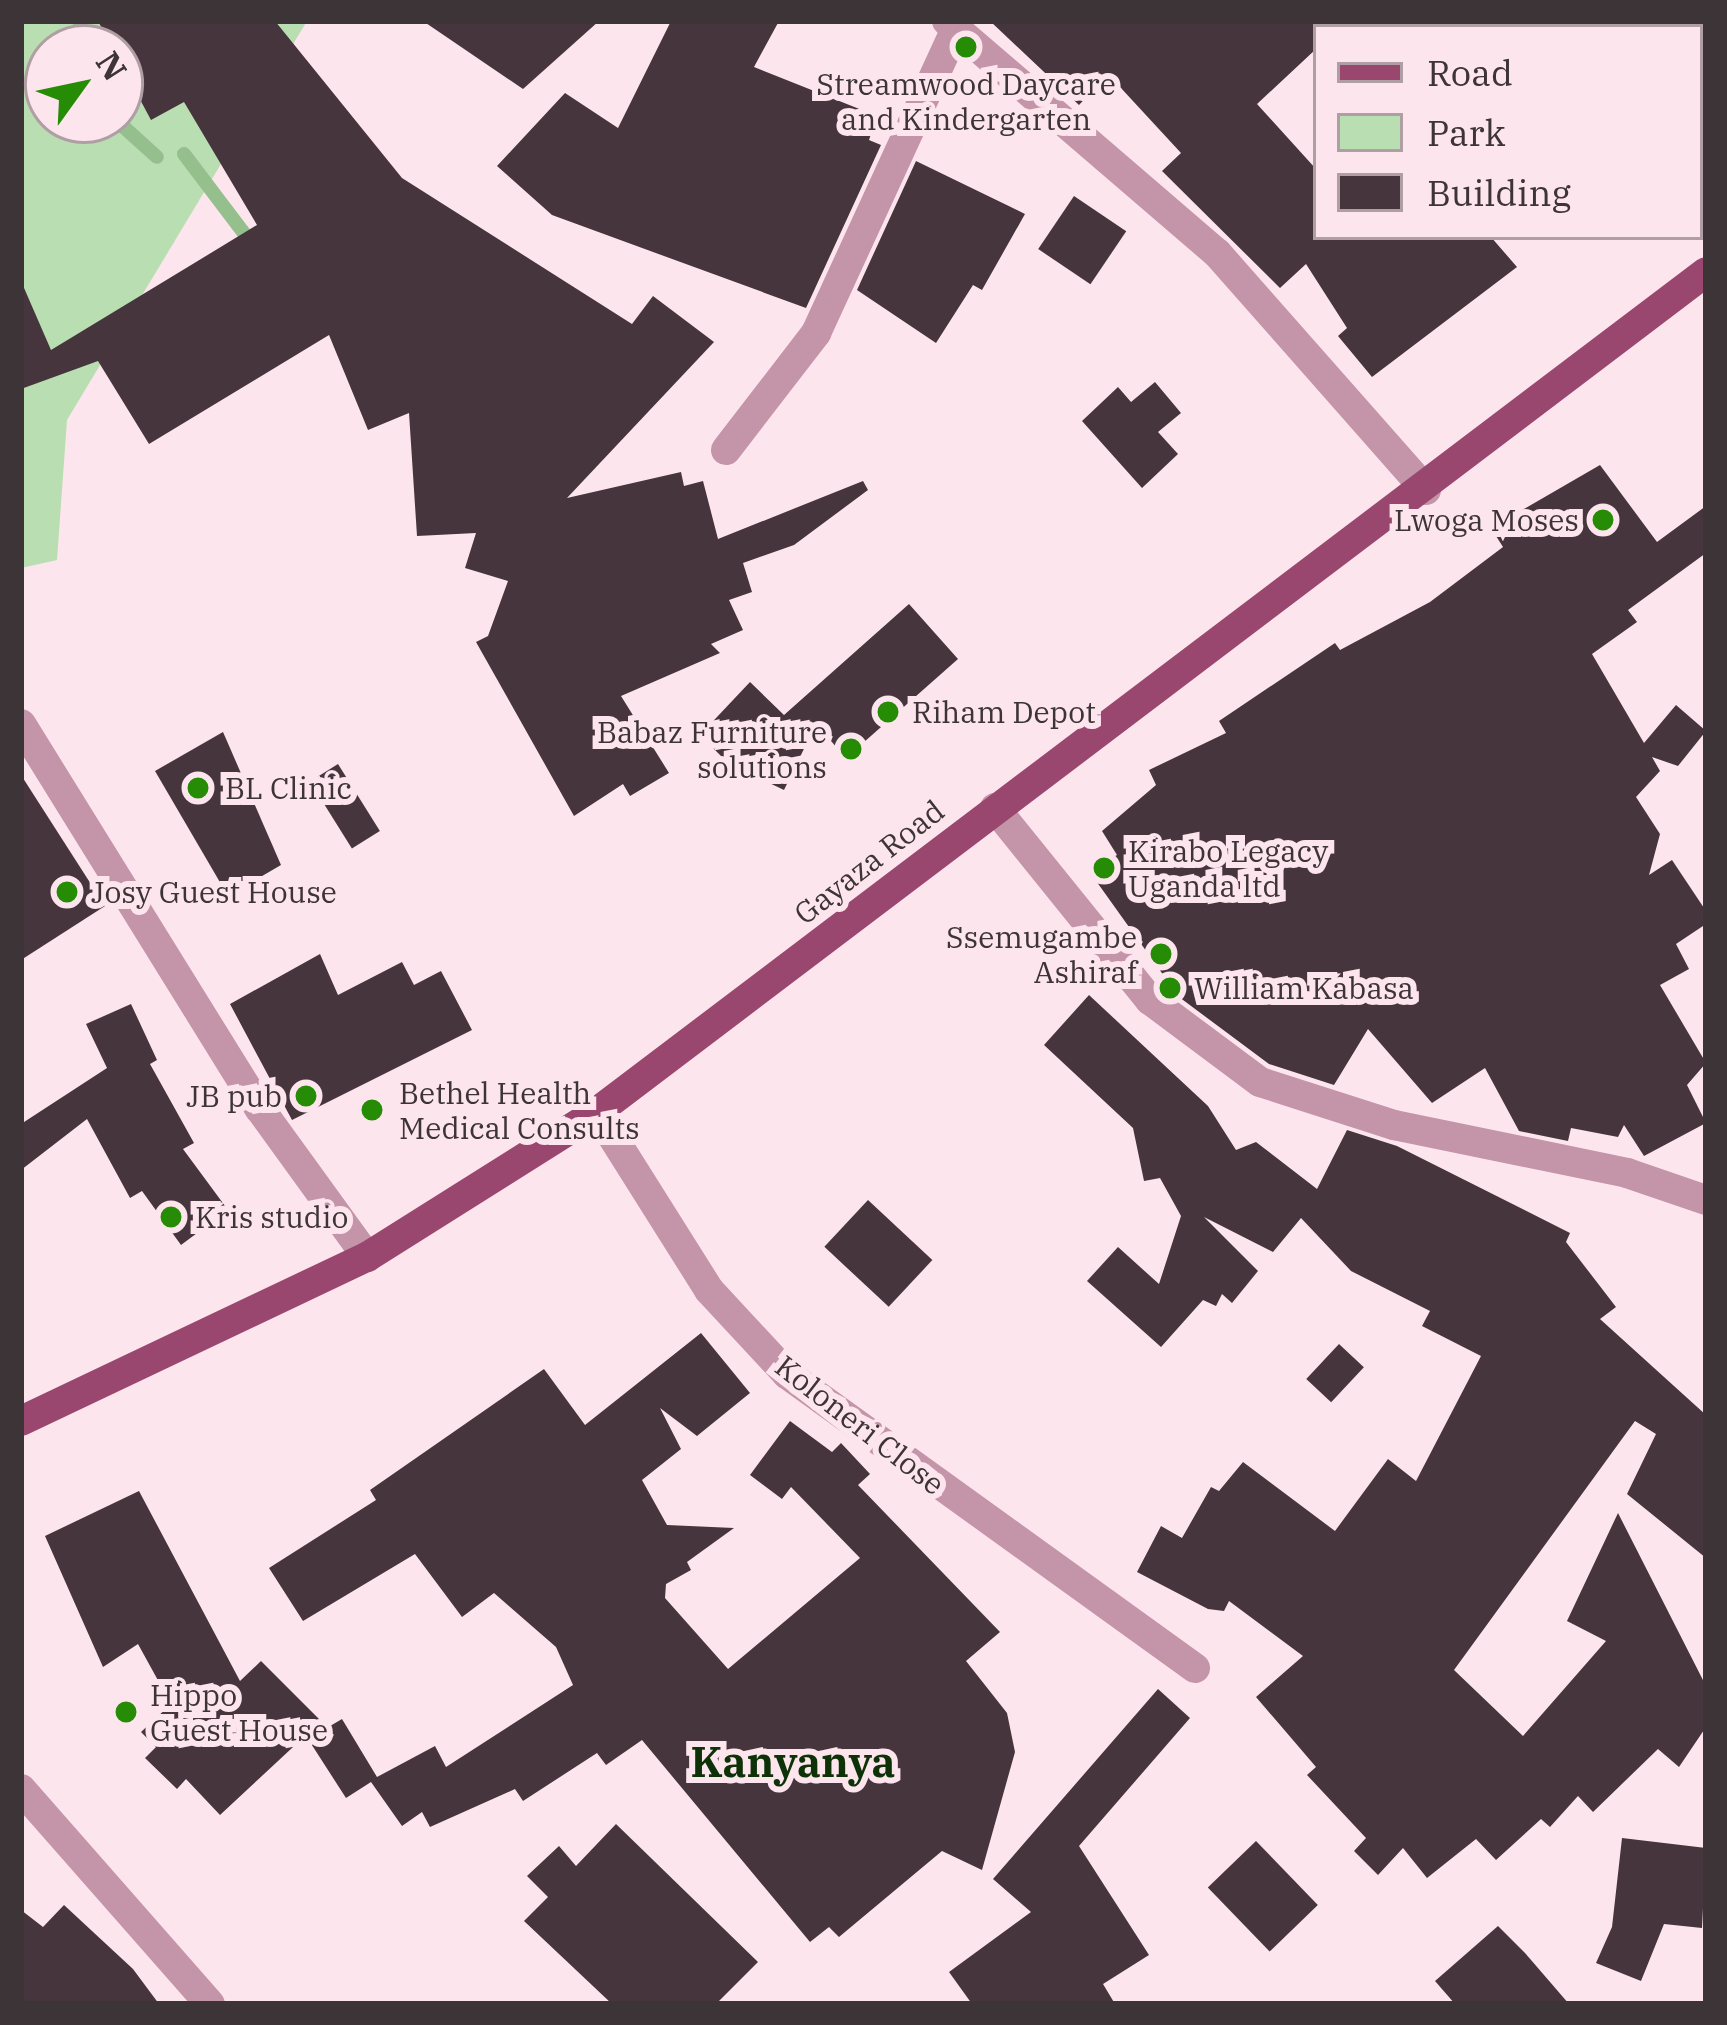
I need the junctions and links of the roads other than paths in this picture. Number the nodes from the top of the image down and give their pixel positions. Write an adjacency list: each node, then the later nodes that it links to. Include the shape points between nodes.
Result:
1 (951, 25): 3 (street, via 816,333); 4 (street, via 1217,253)
2 (1706, 272): 4 (main road, Gayaza Road)
3 (726, 449)
4 (1426, 490): 6 (main road, Gayaza Road)
5 (21, 724): 9 (street, via 260,1109)
6 (995, 808): 7 (main road, Gayaza Road); 8 (street, via 1150,1000 1260,1082 1394,1125 1627,1173)
7 (597, 1112): 9 (main road, Gayaza Road); 11 (street, Koloneri Close, via 709,1290 788,1374)
8 (1706, 1201)
9 (367, 1257): 10 (main road, Gayaza Road)
10 (21, 1421)
11 (1195, 1668)
12 (21, 1789): 13 (street)
13 (210, 2004)

